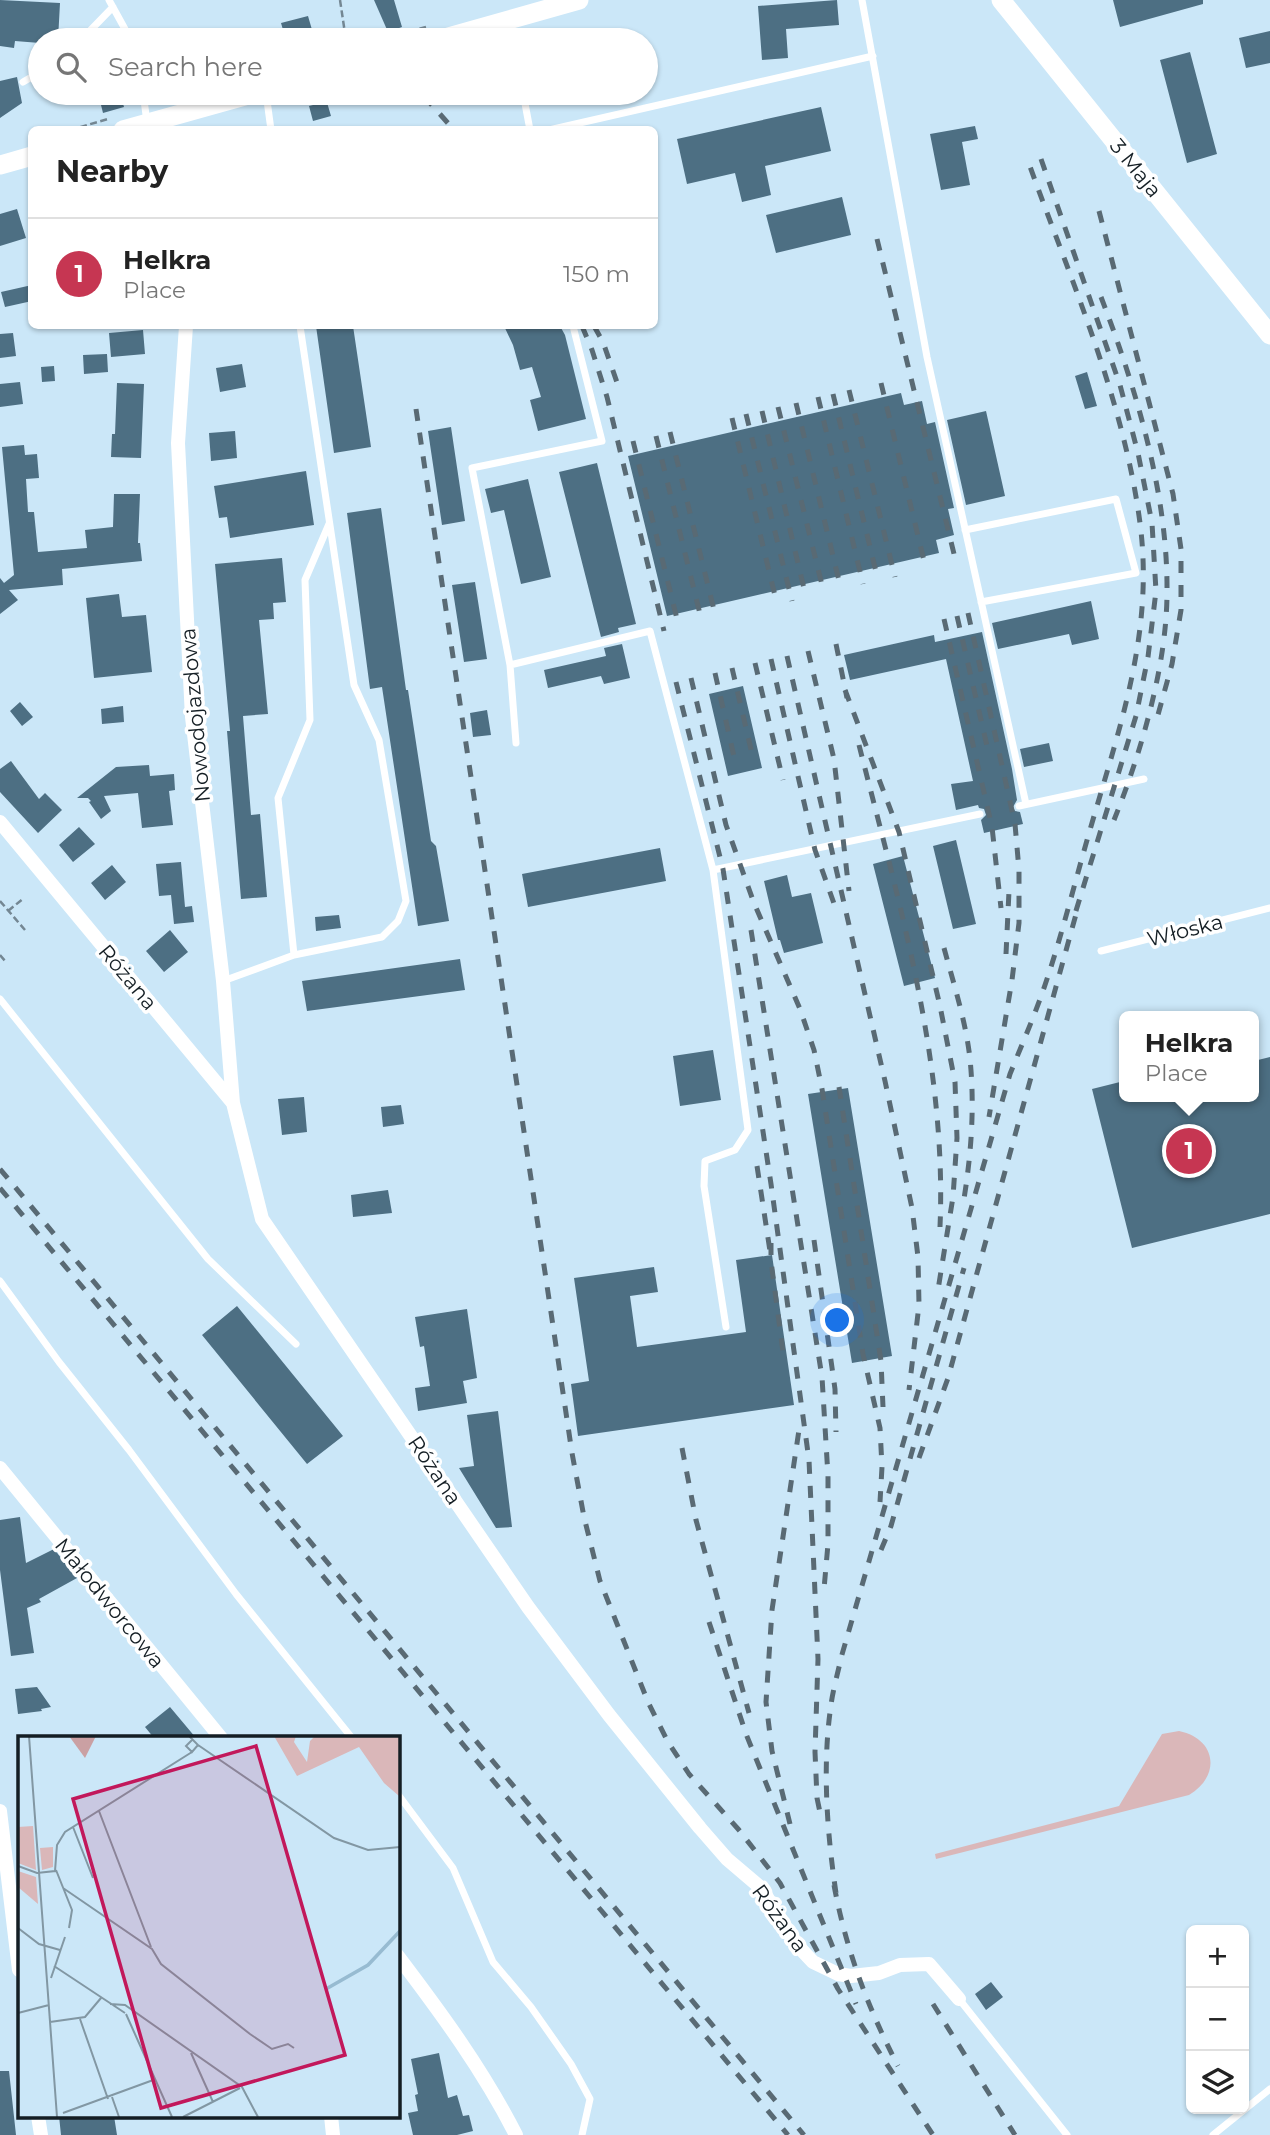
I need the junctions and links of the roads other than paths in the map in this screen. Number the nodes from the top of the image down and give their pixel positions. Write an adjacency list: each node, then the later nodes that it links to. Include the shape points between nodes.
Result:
1 (579, 0): 7 (street)
2 (862, 0): 8 (lane)
3 (1001, 0): 24 (street, 3 Maja)
4 (111, 4): 5 (lane); 6 (lane)
5 (91, 28)
6 (124, 28)
7 (514, 28)
8 (873, 56): 18 (lane); 26 (lane, via 927,357)
9 (28, 79): 10 (lane)
10 (23, 82)
11 (145, 105): 15 (lane)
12 (217, 105): 15 (street)
13 (268, 105): 16 (lane)
14 (525, 105): 17 (lane)
15 (148, 126)
16 (270, 126)
17 (529, 126)
18 (567, 126)
19 (28, 157): 20 (street)
20 (0, 165)
21 (186, 329): 37 (street, Nowodojazdowa, via 178,443 191,717)
22 (300, 329): 25 (lane)
23 (574, 329): 28 (lane, via 602,441 472,468)
24 (1270, 335)
25 (330, 523): 36 (lane, via 305,580 310,720 278,798); 36 (lane, via 354,685 379,740 405,901 398,921 382,937)
26 (965, 530): 27 (lane); 27 (lane, via 1116,499 1136,573)
27 (981, 602): 30 (lane, via 1022,805)
28 (510, 665): 29 (lane); 33 (lane, via 650,631)
29 (516, 743)
30 (1144, 779)
31 (980, 814): 33 (lane)
32 (0, 822): 39 (street, Różana)
33 (713, 870): 41 (lane, via 748,1130 735,1150 705,1161 704,1186)
34 (1270, 908): 35 (lane, Włoska)
35 (1101, 951)
36 (294, 955): 37 (lane)
37 (223, 981): 39 (street, Nowodojazdowa)
38 (0, 999): 42 (lane, via 208,1259)
39 (233, 1103): 52 (street, Różana, via 262,1219 528,1607 609,1715 721,1853 765,1894 813,1962 851,1976 929,1964)
40 (0, 1281): 45 (lane, via 236,1594)
41 (726, 1327)
42 (296, 1344)
43 (0, 1468): 44 (street, Małodworcowa)
44 (220, 1736)
45 (350, 1736)
46 (399, 1796): 55 (lane, via 453,1868 493,1962 531,2007 590,2099)
47 (0, 1811): 48 (street)
48 (16, 1944): 49 (street); 51 (street)
49 (0, 1946)
50 (399, 1958): 54 (street, via 467,2049)
51 (18, 1961)
52 (959, 1999): 56 (lane)
53 (1270, 2090): 57 (lane)
54 (516, 2135)
55 (582, 2135)
56 (1067, 2135)
57 (1213, 2135)

